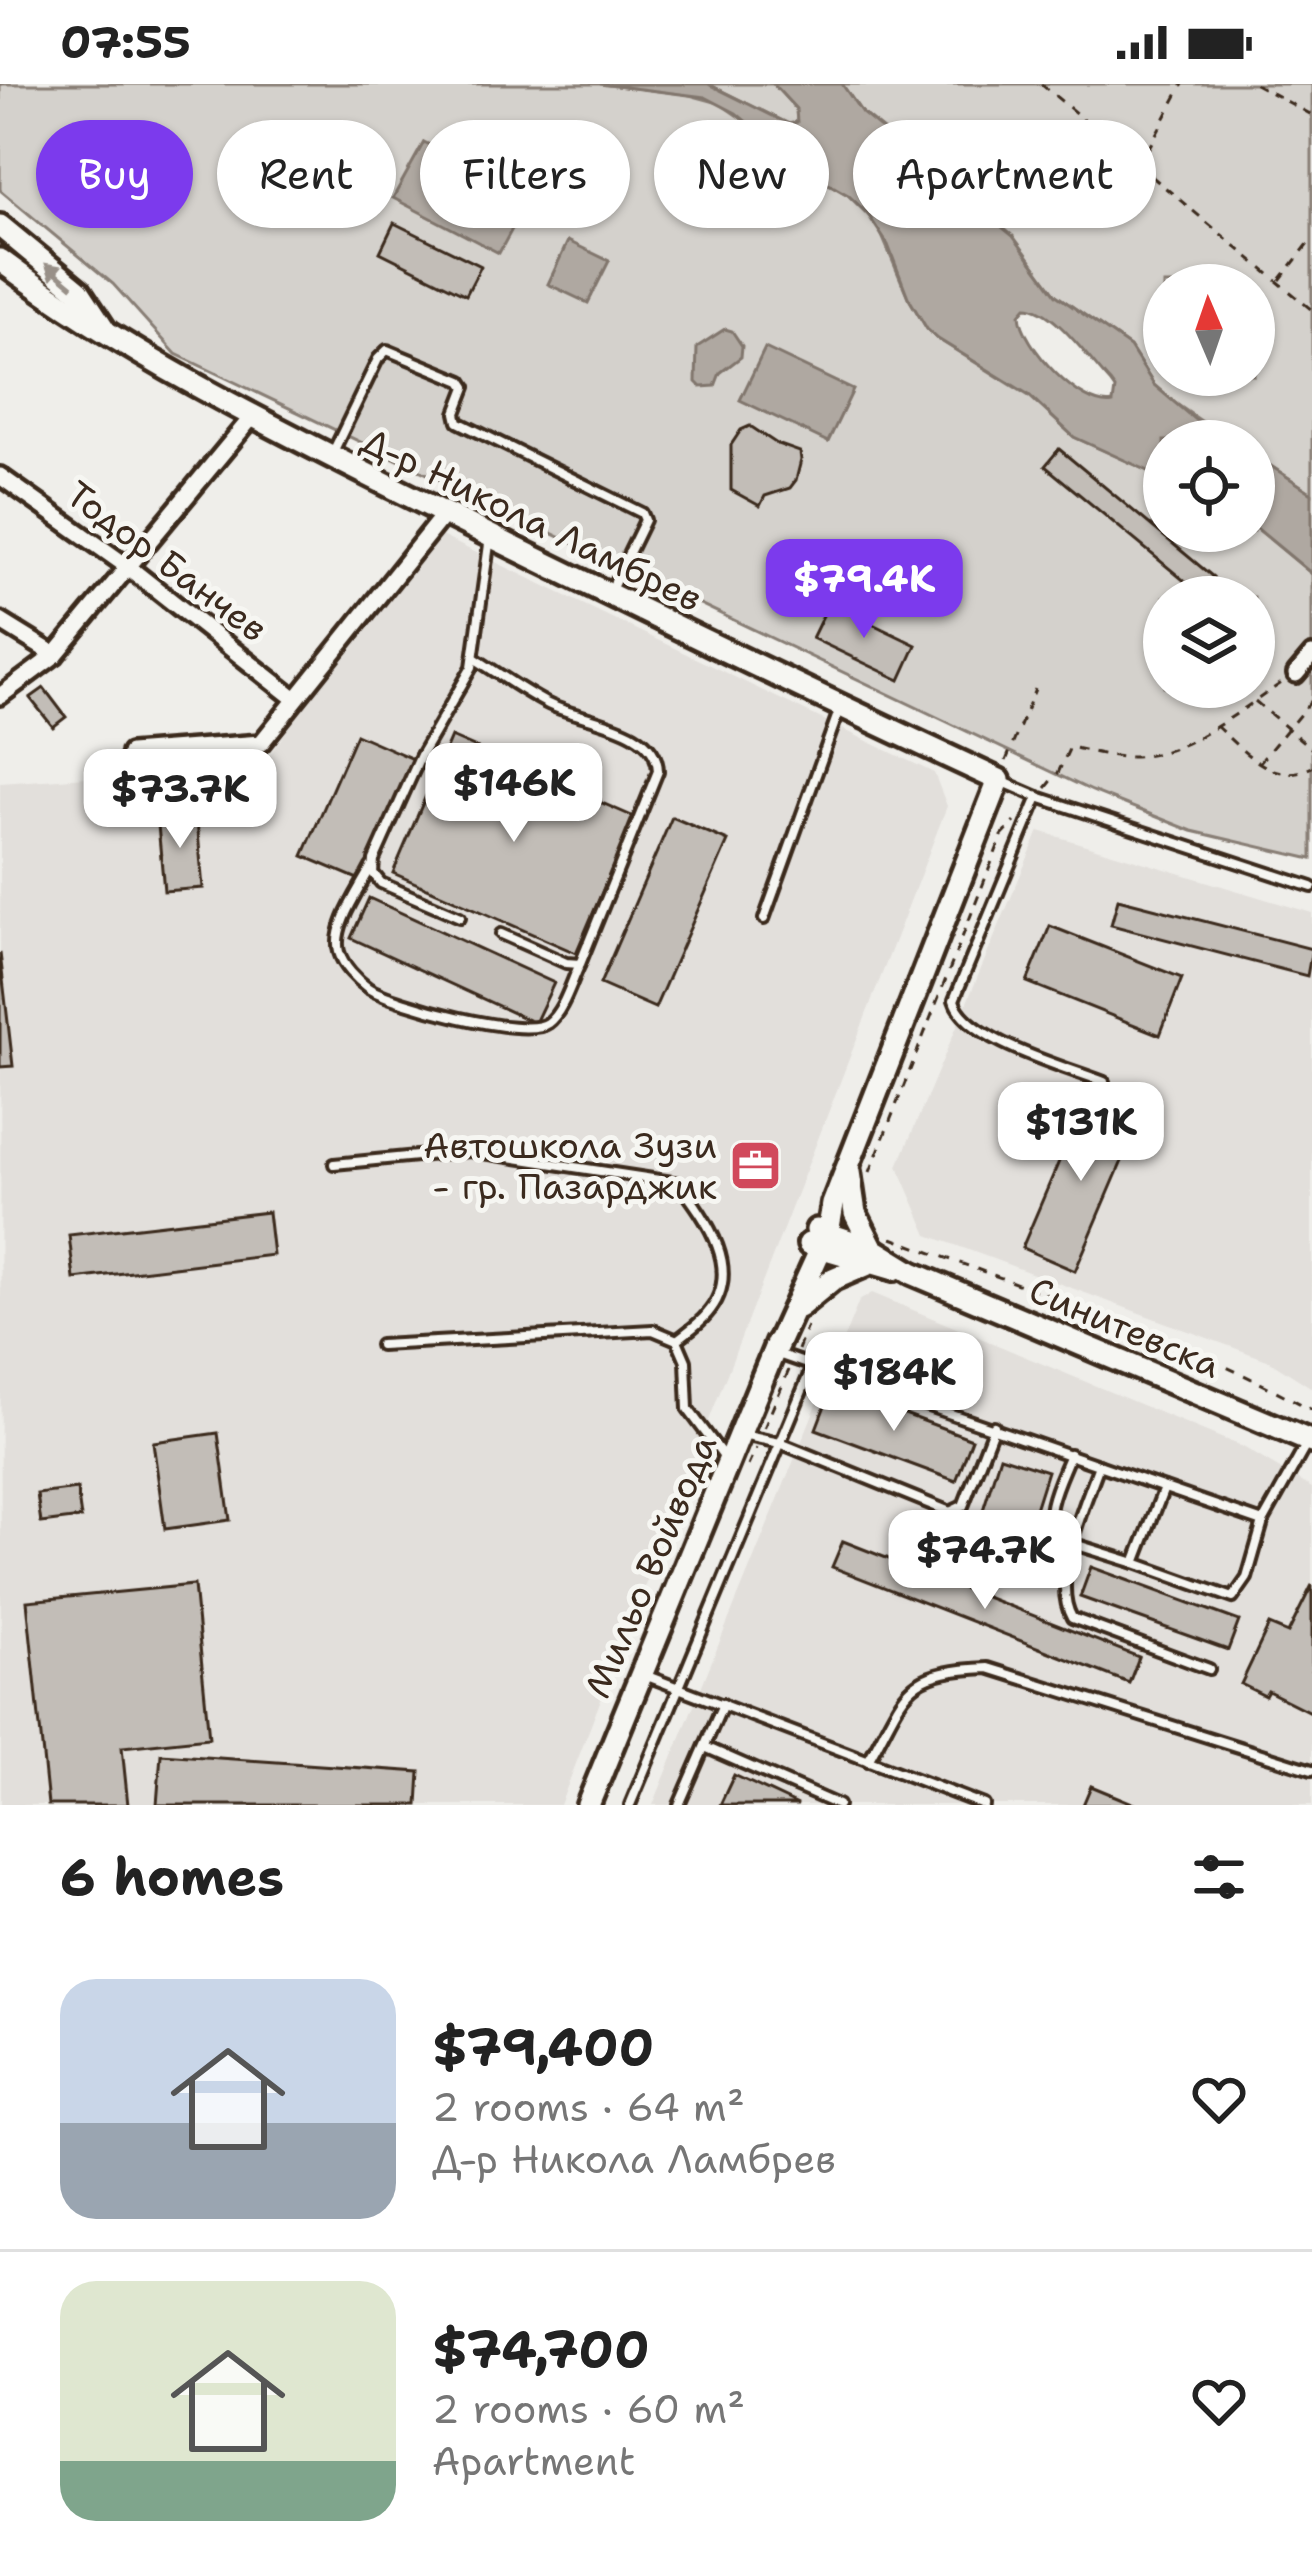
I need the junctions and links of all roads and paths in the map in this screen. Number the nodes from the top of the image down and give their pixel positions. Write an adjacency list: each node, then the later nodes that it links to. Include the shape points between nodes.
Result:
1 (1041, 84): 5 (path)
2 (1184, 84): 6 (path)
3 (1255, 84): 4 (path)
4 (1312, 115)
5 (1084, 120)
6 (1156, 135)
7 (1156, 180): 11 (path)
8 (0, 226): 13 (street, Д-р Никола Ламбрев, one-way to 8, via 79,291)
9 (1312, 239): 11 (path)
10 (0, 260): 13 (street, Д-р Никола Ламбрев)
11 (1279, 282): 12 (path)
12 (1312, 310)
13 (108, 334): 14 (street, Д-р Никола Ламбрев)
14 (252, 417): 15 (street, Д-р Никола Ламбрев); 19 (street)
15 (331, 457): 17 (street, Д-р Никола Ламбрев); 20 (lane, via 387,350 462,381 458,422 644,516)
16 (0, 476): 19 (street, Тодор Банчев)
17 (445, 513): 18 (street, Д-р Никола Ламбрев); 29 (street)
18 (491, 536): 20 (street, Д-р Никола Ламбрев); 24 (lane)
19 (128, 567): 23 (street); 29 (street, Тодор Банчев)
20 (609, 593): 31 (street, Д-р Никола Ламбрев)
21 (0, 620): 23 (street)
22 (1312, 655): 25 (street)
23 (55, 656): 28 (street)
24 (475, 658): 42 (lane); 47 (lane, via 550,706 653,748 658,758)
25 (1296, 674): 26 (path)
26 (1275, 687)
27 (1034, 689): 40 (path)
28 (0, 696)
29 (295, 698): 37 (street, via 261,743)
30 (1312, 700): 35 (path)
31 (840, 707): 40 (street, Д-р Никола Ламбрев); 45 (lane)
32 (1241, 708): 34 (path)
33 (1263, 708): 35 (path)
34 (1214, 725): 38 (path); 41 (path, via 1184,745 1144,756 1070,747)
35 (1288, 729): 36 (path); 38 (path)
36 (1312, 749)
37 (130, 753)
38 (1259, 763): 39 (path, via 1282,774)
39 (1312, 767)
40 (999, 780): 41 (lane); 50 (street, Мильо Войвода)
41 (1038, 797): 43 (lane); 48 (lane, via 955,1000 958,1014 980,1032); 50 (path, via 1002,836)
42 (374, 860): 44 (lane, via 381,883); 47 (lane, via 337,937 349,970 370,989 530,1030 557,1012)
43 (1312, 886)
44 (460, 917)
45 (764, 919)
46 (501, 934): 47 (lane)
47 (580, 964)
48 (1104, 1082)
49 (334, 1164): 54 (lane, via 469,1151 679,1183 722,1251 710,1312)
50 (858, 1171): 51 (street, Мильо Войвода); 52 (street, via 855,1213)
51 (819, 1239): 52 (street, Синитевска); 53 (street, Мильо Войвода); 56 (street, Мильо Войвода)
52 (876, 1250): 53 (street); 58 (path, via 1130,1328); 61 (street, Синитевска, via 912,1273)
53 (802, 1315): 56 (street, Мильо Войвода); 56 (path)
54 (677, 1340): 55 (lane, via 653,1330); 64 (lane, via 688,1409)
55 (380, 1345)
56 (784, 1356): 57 (lane); 60 (street, Мильо Войвода); 60 (path)
57 (812, 1367): 59 (lane); 62 (lane)
58 (1312, 1410)
59 (994, 1426): 62 (lane, via 963,1506 950,1512); 63 (lane)
60 (750, 1437): 62 (lane); 64 (street, Мильо Войвода); 66 (path)
61 (1310, 1441): 68 (lane)
62 (780, 1443): 73 (lane)
63 (1070, 1454): 65 (lane); 69 (lane, via 1048,1516 1054,1538)
64 (729, 1463): 72 (street, Мильо Войвода)
65 (1099, 1465): 67 (lane); 69 (lane)
66 (741, 1483)
67 (1164, 1488): 68 (lane); 70 (lane)
68 (1264, 1522): 70 (lane, via 1233,1598)
69 (1072, 1543): 70 (lane); 71 (lane, via 1064,1592 1072,1618)
70 (1135, 1563)
71 (1209, 1669)
72 (640, 1673): 73 (lane); 78 (street, Мильо Войвода)
73 (677, 1688): 74 (lane); 79 (lane)
74 (723, 1704): 75 (lane); 76 (lane)
75 (705, 1747): 80 (lane); 81 (lane)
76 (868, 1761): 77 (lane, via 914,1682 943,1670 988,1668); 82 (lane)
77 (1312, 1770)
78 (588, 1805)
79 (630, 1805)
80 (679, 1805)
81 (838, 1805)
82 (984, 1805)

